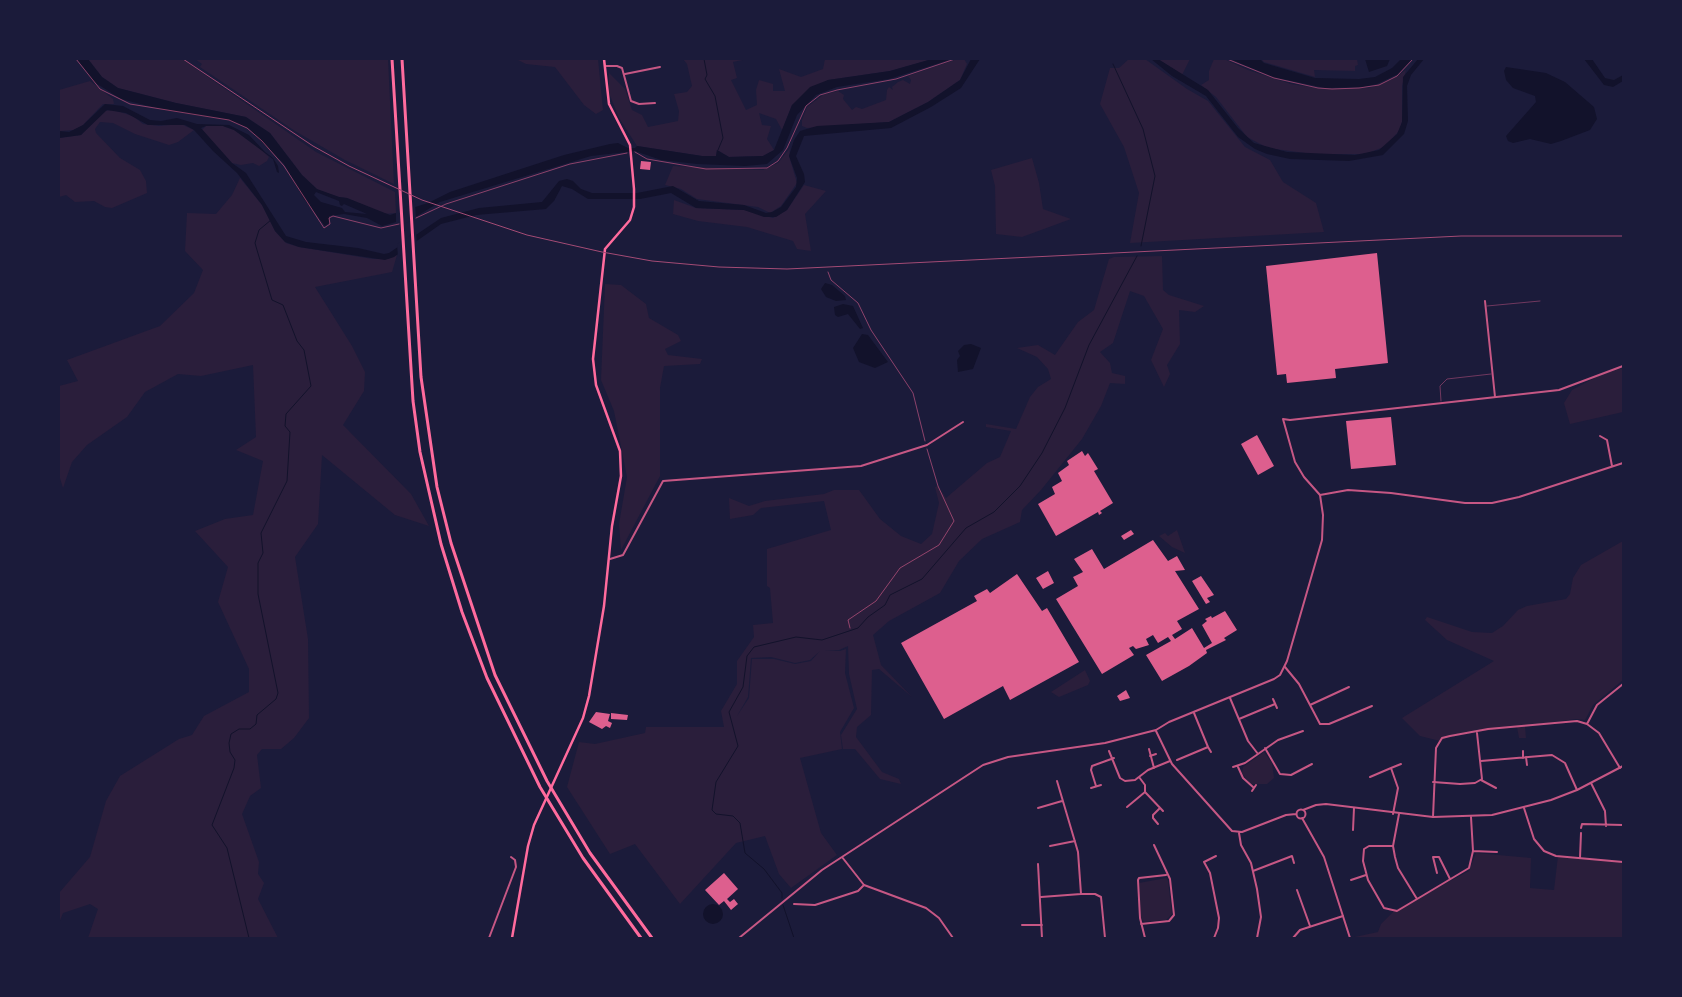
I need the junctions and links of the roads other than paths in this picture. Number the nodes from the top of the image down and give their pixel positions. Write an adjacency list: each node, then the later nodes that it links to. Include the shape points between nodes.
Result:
1 (392, 59): 133 (highway, via 406,306 420,452 441,544 487,678 540,788 583,858)
2 (402, 59): 134 (highway, via 415,306 427,422 437,487 451,542 495,675 547,781 590,853)
3 (604, 59): 4 (main road)
4 (605, 66): 6 (street, via 617,66); 20 (main road, via 608,104 630,148 635,202 630,220 605,249 593,366 596,385 622,463)
5 (660, 67): 6 (street)
6 (625, 74): 7 (street, via 631,101)
7 (655, 103)
8 (1540, 301): 10 (lane)
9 (1485, 302): 10 (street)
10 (1485, 306): 12 (street)
11 (1623, 366): 13 (street, via 1569,388)
12 (1492, 374): 13 (street); 14 (lane, via 1441,383)
13 (1495, 397): 14 (street)
14 (1441, 403): 19 (street, via 1283,419 1295,462)
15 (964, 422): 20 (street, via 926,445 861,466 664,481 623,555)
16 (1600, 436): 18 (street, via 1606,440)
17 (1623, 463): 18 (street)
18 (1612, 466): 19 (street, via 1492,503 1348,490)
19 (1320, 495): 21 (street, via 1322,540)
20 (610, 560): 132 (main road, via 589,696 583,718 534,825)
21 (1284, 667): 24 (street, via 1274,680); 27 (street, via 1300,684)
22 (1623, 684): 33 (street, via 1597,705)
23 (1349, 688): 27 (street)
24 (1230, 698): 30 (street); 31 (street)
25 (1273, 699): 26 (street)
26 (1275, 704): 29 (street); 31 (street)
27 (1310, 705): 28 (street, via 1318,722 1325,725)
28 (1372, 706)
29 (1276, 708)
30 (1194, 713): 35 (street); 38 (street)
31 (1239, 719): 46 (street)
32 (1577, 721): 33 (street); 34 (street); 37 (street)
33 (1588, 724): 62 (street, via 1600,733)
34 (1575, 725)
35 (1156, 730): 52 (street); 108 (street, via 1105,743 989,762)
36 (1303, 731): 39 (street)
37 (1477, 733): 53 (street); 69 (street, via 1450,736 1439,742)
38 (1208, 747): 43 (street); 48 (street)
39 (1265, 748): 46 (street); 63 (street)
40 (1149, 749): 47 (street)
41 (1109, 751): 50 (street)
42 (1522, 751): 49 (street)
43 (1211, 752)
44 (1182, 753): 48 (street)
45 (1156, 754): 47 (street)
46 (1258, 754): 57 (street)
47 (1150, 756): 60 (street)
48 (1184, 757): 51 (street)
49 (1524, 757): 53 (street); 56 (street); 77 (street, via 1552,755 1560,758)
50 (1114, 758): 64 (street, via 1122,779 1130,781); 73 (street, via 1092,766)
51 (1177, 760)
52 (1170, 761): 60 (street); 99 (street, via 1226,826)
53 (1481, 762): 67 (street)
54 (1312, 764): 63 (street, via 1291,775)
55 (1400, 764): 61 (street)
56 (1526, 765)
57 (1238, 766): 59 (street); 74 (street)
58 (1623, 766): 62 (street)
59 (1233, 767)
60 (1154, 768): 64 (street)
61 (1391, 768): 66 (street); 89 (street, via 1398,788)
62 (1620, 768): 70 (street)
63 (1278, 772): 65 (street)
64 (1139, 777): 79 (street)
65 (1276, 777)
66 (1370, 777)
67 (1481, 780): 69 (street, via 1460,784); 76 (street)
68 (1057, 781): 80 (street)
69 (1433, 782): 91 (street)
70 (1591, 783): 77 (street); 96 (street, via 1605,811)
71 (1101, 785): 73 (street)
72 (1256, 785): 74 (street)
73 (1096, 786): 75 (street)
74 (1252, 787): 78 (street)
75 (1091, 788)
76 (1496, 788)
77 (1577, 790): 85 (street)
78 (1252, 791)
79 (1146, 792): 82 (street); 83 (street)
80 (1062, 801): 81 (street); 101 (street)
81 (1038, 808)
82 (1128, 808)
83 (1160, 808): 87 (street); 94 (street, via 1153,815)
84 (1354, 808): 86 (street, via 1320,804); 89 (street); 98 (street)
85 (1524, 808): 92 (street); 110 (street, via 1540,848 1556,856)
86 (1302, 810): 88 (street); 93 (street, via 1305,814)
87 (1163, 811)
88 (1296, 814): 93 (street); 99 (street)
89 (1393, 814): 90 (street)
90 (1399, 814): 91 (street); 104 (street)
91 (1433, 817): 92 (street)
92 (1471, 817): 105 (street)
93 (1302, 818): 126 (street, via 1324,857)
94 (1158, 824)
95 (1623, 825): 96 (street)
96 (1606, 826): 97 (street, via 1582,824)
97 (1582, 828)
98 (1353, 830)
99 (1239, 833): 114 (street)
100 (1581, 833): 110 (street)
101 (1074, 841): 103 (street); 122 (street, via 1078,852)
102 (1154, 845): 116 (street)
103 (1050, 846)
104 (1393, 846): 117 (street, via 1364,849); 124 (street, via 1398,868)
105 (1474, 851): 106 (street); 118 (street, via 1469,868)
106 (1497, 852)
107 (1216, 856): 140 (street, via 1204,862 1210,874 1219,918)
108 (842, 857): 120 (street); 135 (street, via 812,877)
109 (511, 858): 131 (street, via 516,860 516,868)
110 (1580, 858): 111 (street)
111 (1623, 862)
112 (1294, 863): 114 (street, via 1292,856)
113 (1038, 864): 123 (street)
114 (1253, 871): 141 (street, via 1260,917)
115 (1438, 873): 118 (street, via 1433,857 1438,857)
116 (1167, 875): 127 (street, via 1140,878); 127 (street, via 1173,919)
117 (1366, 875): 119 (street); 124 (street, via 1384,908 1397,911)
118 (1450, 879): 124 (street)
119 (1351, 880)
120 (864, 885): 125 (street, via 858,891 815,905); 136 (street, via 926,908 939,918)
121 (1297, 890): 130 (street)
122 (1081, 894): 123 (street); 138 (street, via 1100,897)
123 (1041, 897): 129 (street)
124 (1417, 899)
125 (794, 904)
126 (1343, 916): 130 (street); 143 (street)
127 (1142, 924): 139 (street)
128 (1022, 925): 129 (street)
129 (1042, 925): 137 (street)
130 (1310, 926): 142 (street, via 1297,931)
131 (489, 938)
132 (512, 938)
133 (641, 938)
134 (652, 938)
135 (739, 938)
136 (953, 938)
137 (1042, 938)
138 (1105, 938)
139 (1145, 938)
140 (1214, 938)
141 (1257, 938)
142 (1293, 938)
143 (1350, 938)

